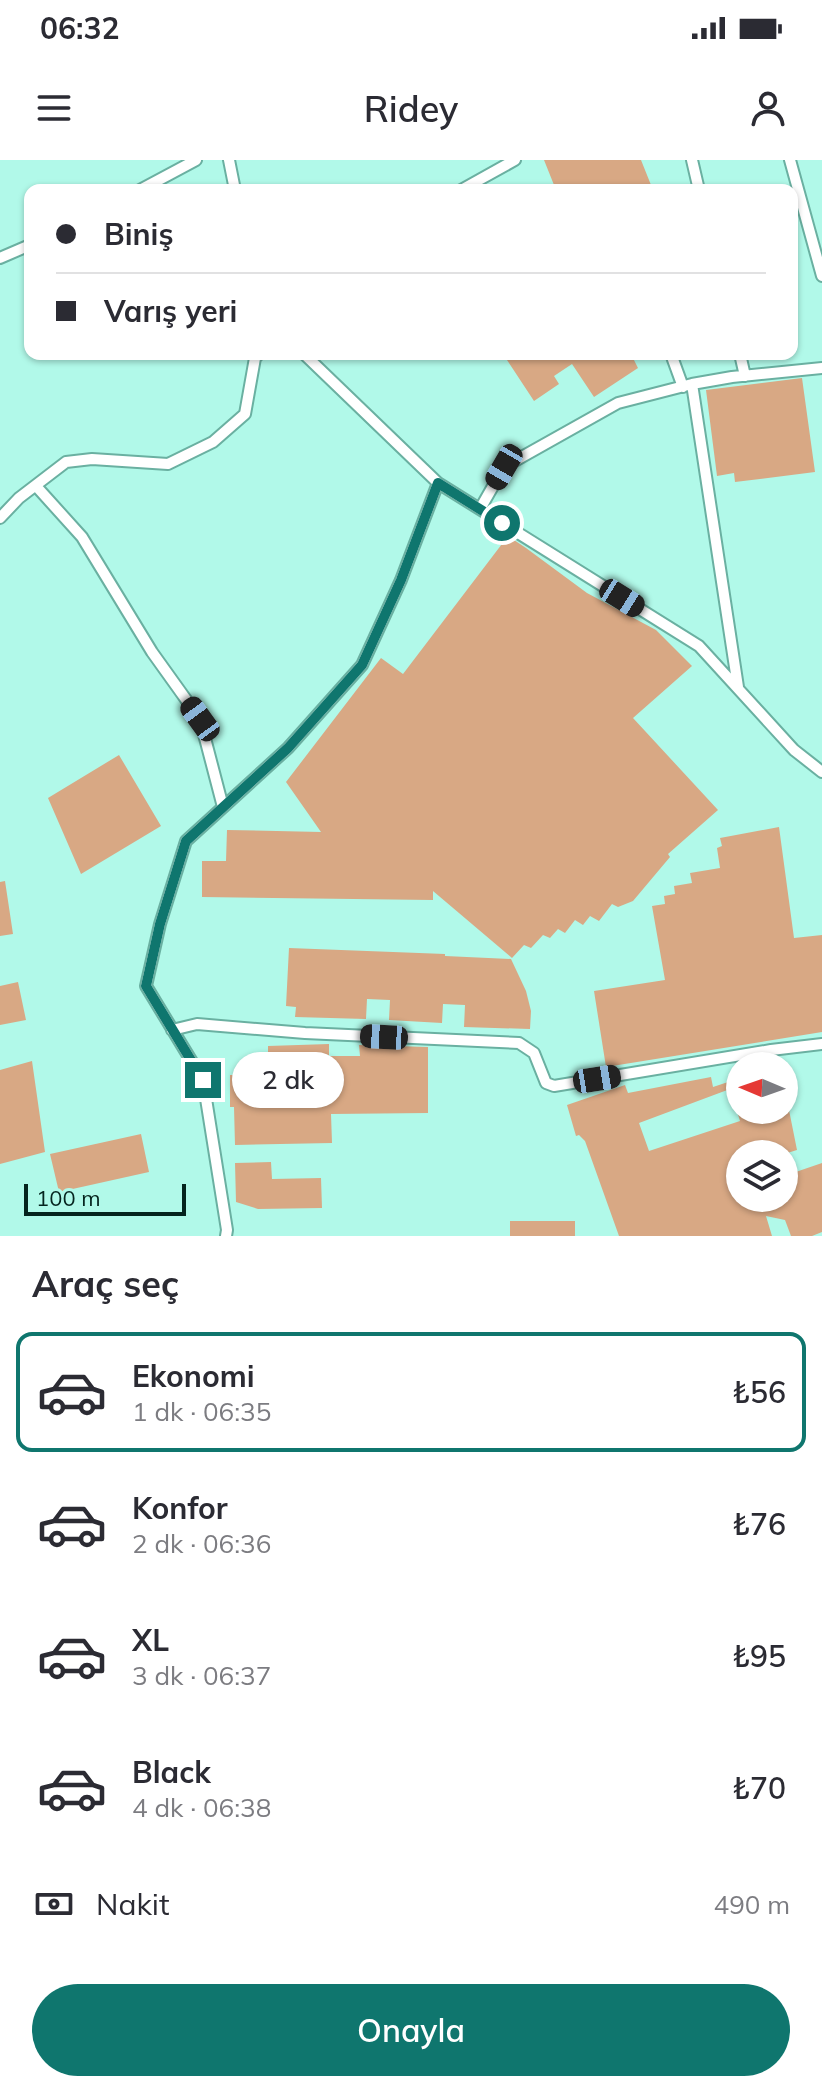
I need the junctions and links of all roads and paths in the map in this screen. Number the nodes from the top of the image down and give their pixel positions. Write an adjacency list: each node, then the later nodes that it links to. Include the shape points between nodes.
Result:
1 (196, 160): 6 (street)
2 (229, 160): 7 (street)
3 (515, 160): 8 (street)
4 (692, 160): 9 (street)
5 (790, 160): 10 (street)
6 (151, 184)
7 (234, 184)
8 (472, 184)
9 (698, 184)
10 (797, 184)
11 (798, 189): 14 (street)
12 (24, 248): 13 (street)
13 (0, 258)
14 (822, 276)
15 (255, 360): 23 (street, via 245,414 213,442 168,464 66,462)
16 (310, 360): 22 (street)
17 (674, 360): 21 (street)
18 (741, 360): 20 (street)
19 (822, 368): 20 (street)
20 (745, 376): 21 (street)
21 (688, 386): 24 (street, via 618,403 504,467); 26 (street)
22 (438, 483): 24 (street); 28 (street, via 362,665 288,748)
23 (36, 486): 25 (street); 28 (street, via 82,537 200,719)
24 (480, 509): 26 (street, via 699,646)
25 (0, 518)
26 (738, 689): 27 (street, via 794,750)
27 (822, 772)
28 (223, 807): 29 (street, via 186,841 146,986)
29 (172, 1030): 30 (street, via 197,1024 519,1043 534,1053 541,1075 554,1086); 31 (street, via 203,1080)
30 (822, 1044)
31 (226, 1236)

